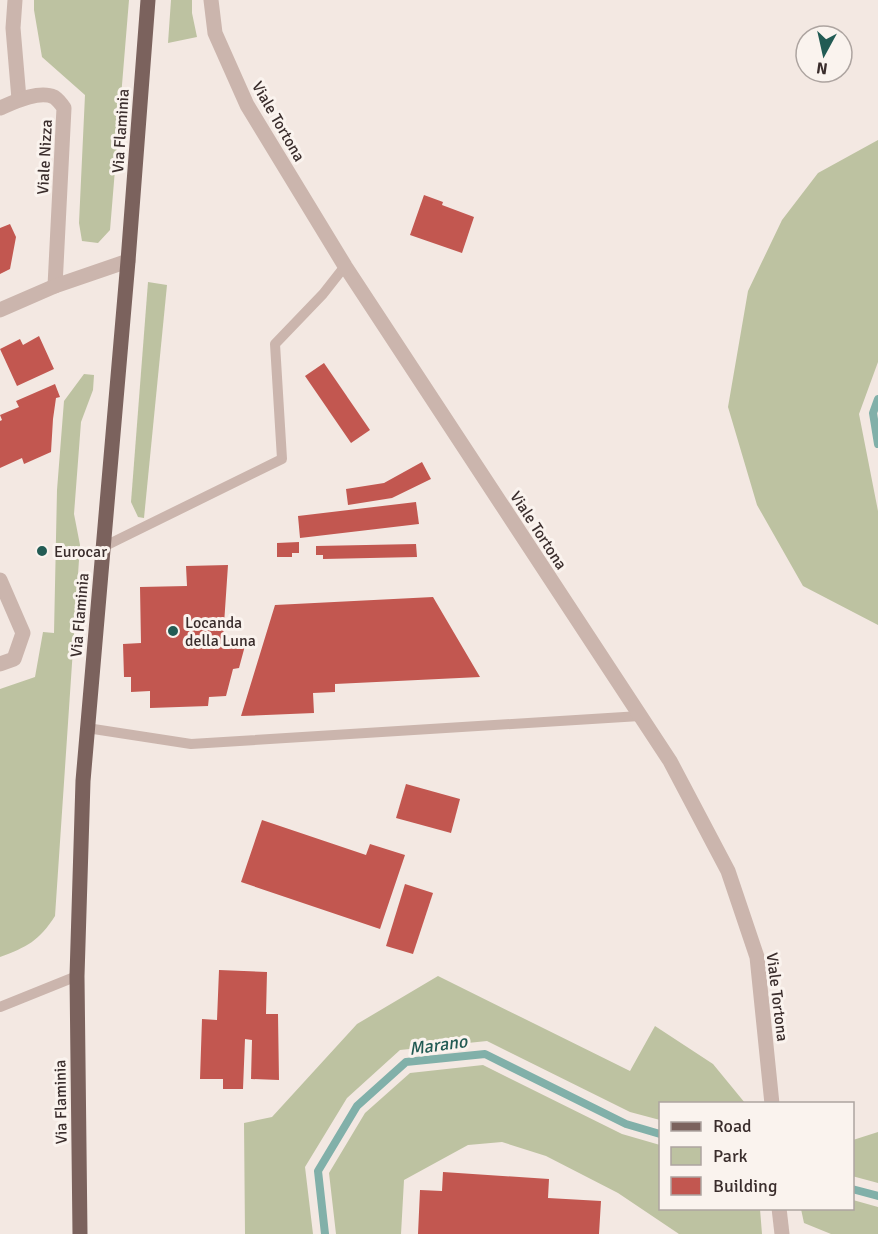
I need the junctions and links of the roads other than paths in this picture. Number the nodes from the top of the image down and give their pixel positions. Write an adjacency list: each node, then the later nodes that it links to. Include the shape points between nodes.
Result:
1 (15, 0): 4 (street)
2 (148, 0): 6 (main road, Via Flaminia)
3 (211, 0): 7 (street, Viale Tortona, via 216,33 247,105)
4 (19, 99): 5 (street); 8 (street, Viale Nizza, via 54,97 64,108)
5 (0, 108)
6 (128, 261): 8 (street); 10 (main road, Via Flaminia)
7 (345, 267): 10 (lane, via 276,344 282,459); 13 (street, Viale Tortona)
8 (55, 286): 9 (street)
9 (0, 310)
10 (103, 547): 14 (main road, Via Flaminia)
11 (0, 580): 12 (street, via 23,633)
12 (7, 662)
13 (640, 716): 14 (lane, via 191,744); 17 (street, Viale Tortona, via 670,761 728,872 757,957)
14 (87, 728): 15 (main road, Via Flaminia)
15 (77, 976): 16 (lane); 19 (main road, Via Flaminia)
16 (0, 1007)
17 (772, 1102)
18 (779, 1212): 20 (street)
19 (80, 1234)
20 (782, 1234)

